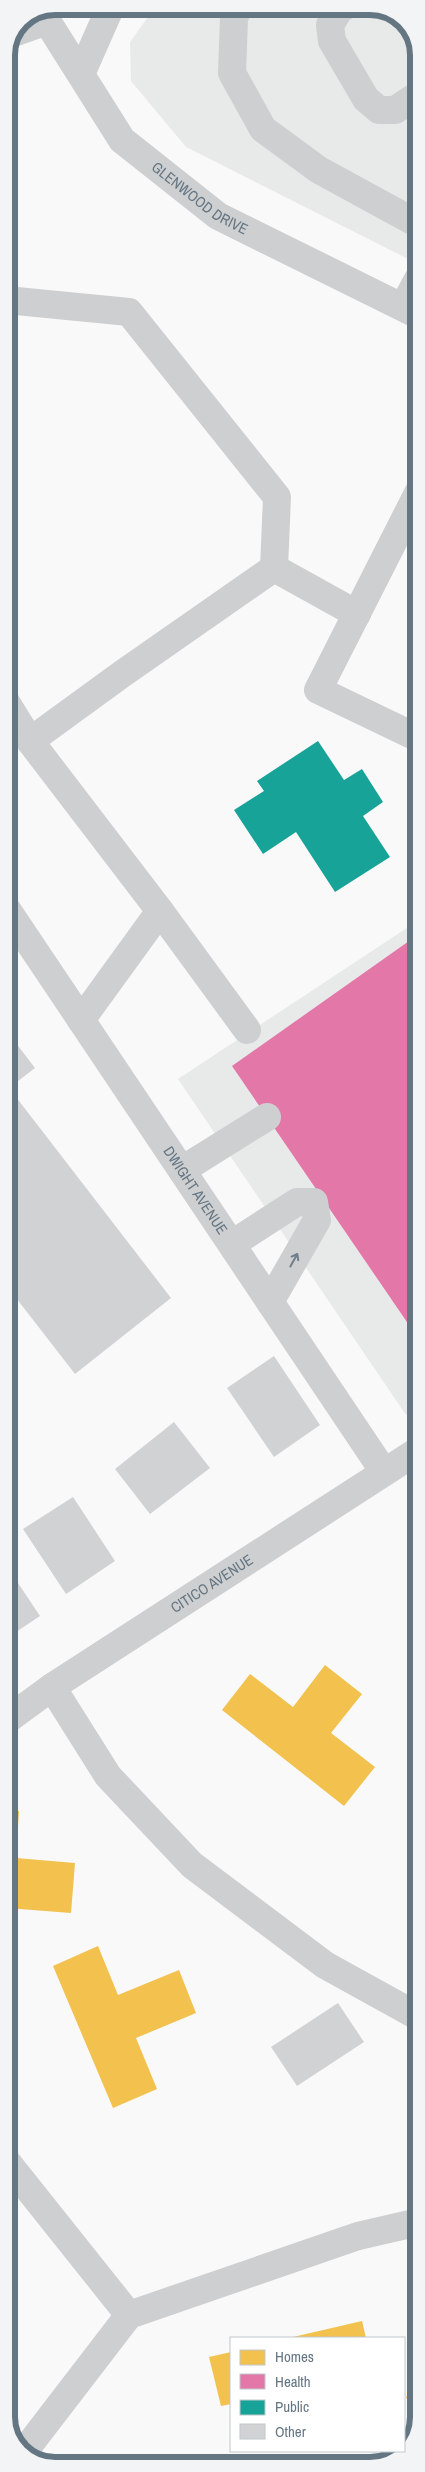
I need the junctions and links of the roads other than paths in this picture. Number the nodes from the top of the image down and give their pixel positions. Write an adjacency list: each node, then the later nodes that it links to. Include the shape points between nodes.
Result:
1 (107, 15): 7 (street)
2 (235, 15): 9 (street, via 232,73 263,129 319,170)
3 (336, 15): 8 (street, via 330,25 332,41 366,99 380,110 395,110)
4 (45, 16): 7 (street, GLENWOOD DRIVE)
5 (43, 17): 6 (street)
6 (31, 24)
7 (81, 74): 11 (street, GLENWOOD DRIVE, via 122,140 218,216)
8 (410, 100)
9 (410, 220)
10 (15, 301): 13 (street, via 129,312 277,497)
11 (410, 311)
12 (410, 509): 14 (street)
13 (274, 568): 14 (street); 17 (street)
14 (357, 614): 16 (street, via 318,690)
15 (15, 717): 17 (street)
16 (410, 734)
17 (30, 741): 18 (street)
18 (160, 911): 20 (street); 21 (street)
19 (15, 921): 20 (street, DWIGHT AVENUE)
20 (82, 1020): 23 (street, DWIGHT AVENUE)
21 (247, 1030)
22 (267, 1117): 23 (street)
23 (182, 1170): 24 (street, DWIGHT AVENUE)
24 (232, 1244): 25 (street, DWIGHT AVENUE); 25 (street, one-way to 24, via 317,1220 318,1199 297,1202)
25 (270, 1302): 27 (street, DWIGHT AVENUE)
26 (410, 1456): 27 (street, CITICO AVENUE)
27 (384, 1472): 28 (street, CITICO AVENUE)
28 (52, 1687): 29 (street, CITICO AVENUE); 30 (street, via 108,1776 192,1865 325,1965)
29 (15, 1714)
30 (410, 2012)
31 (15, 2172): 33 (street)
32 (410, 2224): 33 (street, via 358,2236)
33 (129, 2315): 34 (street)
34 (28, 2447)

